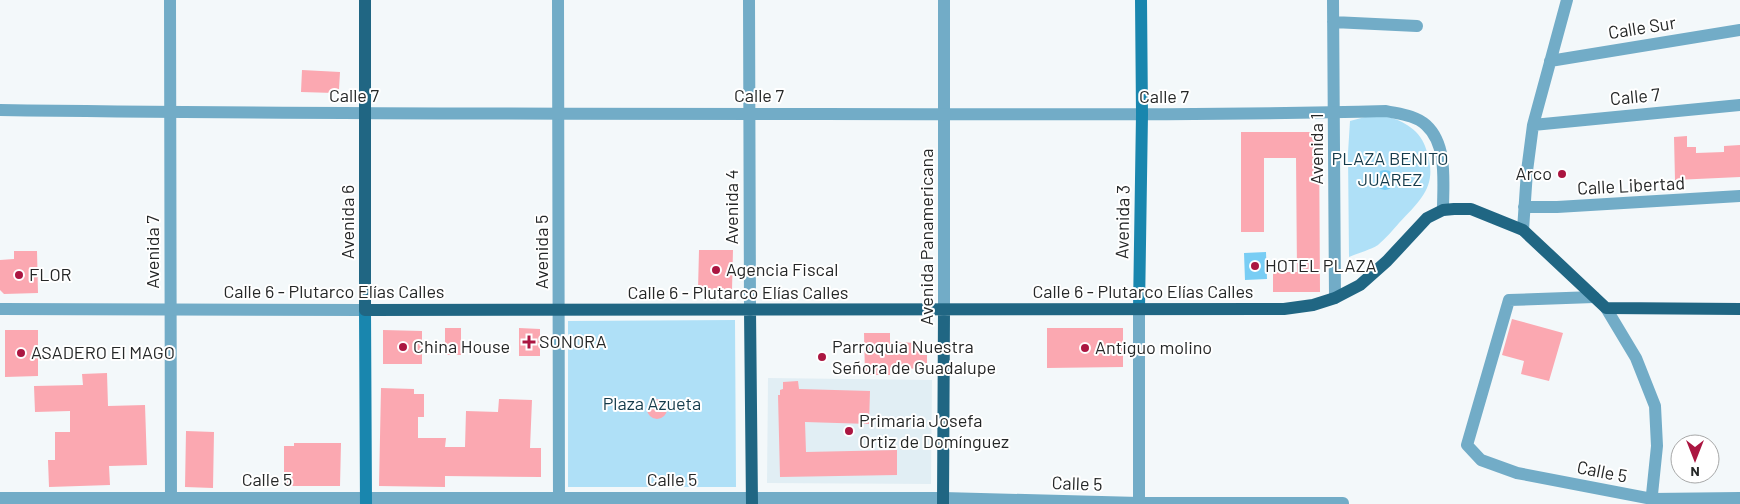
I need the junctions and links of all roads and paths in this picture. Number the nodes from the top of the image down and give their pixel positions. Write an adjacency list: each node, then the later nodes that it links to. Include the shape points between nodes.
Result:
1 (170, 0): 15 (street, Avenida 7)
2 (365, 0): 17 (main road, Avenida 6)
3 (558, 0): 18 (street, Avenida 5)
4 (749, 0): 19 (street, Avenida 4)
5 (944, 0): 20 (street, Avenida Panamericana)
6 (1141, 0): 21 (main road, Avenida 3)
7 (1333, 0): 9 (street, Avenida 1)
8 (1567, 0): 12 (street)
9 (1333, 22): 10 (street); 16 (street, Avenida 1)
10 (1417, 26)
11 (1740, 30): 12 (street, Calle Sur)
12 (1550, 61): 22 (street)
13 (1740, 105): 22 (street, Calle 7)
14 (0, 110): 15 (street, Calle 7)
15 (169, 112): 17 (street, Calle 7); 33 (street, Avenida 7)
16 (1334, 112): 21 (street, Calle 7); 25 (street, Calle 7, via 1386,111 1409,116 1425,124 1436,136 1441,154); 28 (street, Avenida 1)
17 (365, 113): 18 (street, Calle 7); 34 (main road, Avenida 6)
18 (559, 114): 19 (street, Calle 7); 35 (street, Avenida 5)
19 (748, 114): 20 (street, Calle 7); 36 (street, Avenida 4)
20 (945, 114): 21 (street, Calle 7); 37 (street, Avenida Panamericana)
21 (1142, 114): 31 (main road, Avenida 3)
22 (1533, 125): 24 (street)
23 (1740, 196): 24 (street, Calle Libertad)
24 (1524, 207): 26 (street)
25 (1443, 210): 26 (main road, via 1471,209); 28 (main road, Calle 6 - Plutarco Elías Calles, via 1427,218 1360,285)
26 (1523, 230): 27 (main road)
27 (1594, 297): 29 (main road); 45 (street, Calle 5, via 1509,300 1467,445 1481,460 1517,473)
28 (1335, 298): 31 (main road, Calle 6 - Plutarco Elías Calles, via 1284,309)
29 (1606, 308): 32 (main road); 45 (street, via 1636,358 1655,406 1658,446)
30 (0, 309): 33 (street, Calle 6 - Plutarco Elías Calles)
31 (1139, 309): 37 (main road, Calle 6 - Plutarco Elías Calles); 46 (street, Avenida 3)
32 (1740, 309)
33 (171, 310): 34 (street, Calle 6 - Plutarco Elías Calles); 40 (street, Avenida 7)
34 (366, 310): 35 (main road, Calle 6 - Plutarco Elías Calles); 41 (main road, Avenida 6)
35 (560, 310): 36 (main road, Calle 6 - Plutarco Elías Calles); 42 (street, Avenida 5)
36 (750, 310): 37 (main road, Calle 6 - Plutarco Elías Calles); 43 (main road, Avenida 4)
37 (944, 310): 44 (main road, Avenida Panamericana)
38 (0, 498): 40 (street, Calle 5)
39 (1740, 498): 45 (street, Calle 5)
40 (171, 501): 41 (street, Calle 5)
41 (366, 501): 42 (street, Calle 5)
42 (559, 501): 43 (street, Calle 5)
43 (752, 501): 44 (street, Calle 5)
44 (943, 501): 46 (street, Calle 5)
45 (1651, 501)
46 (1139, 503): 47 (street, Calle 5)
47 (1343, 503)

